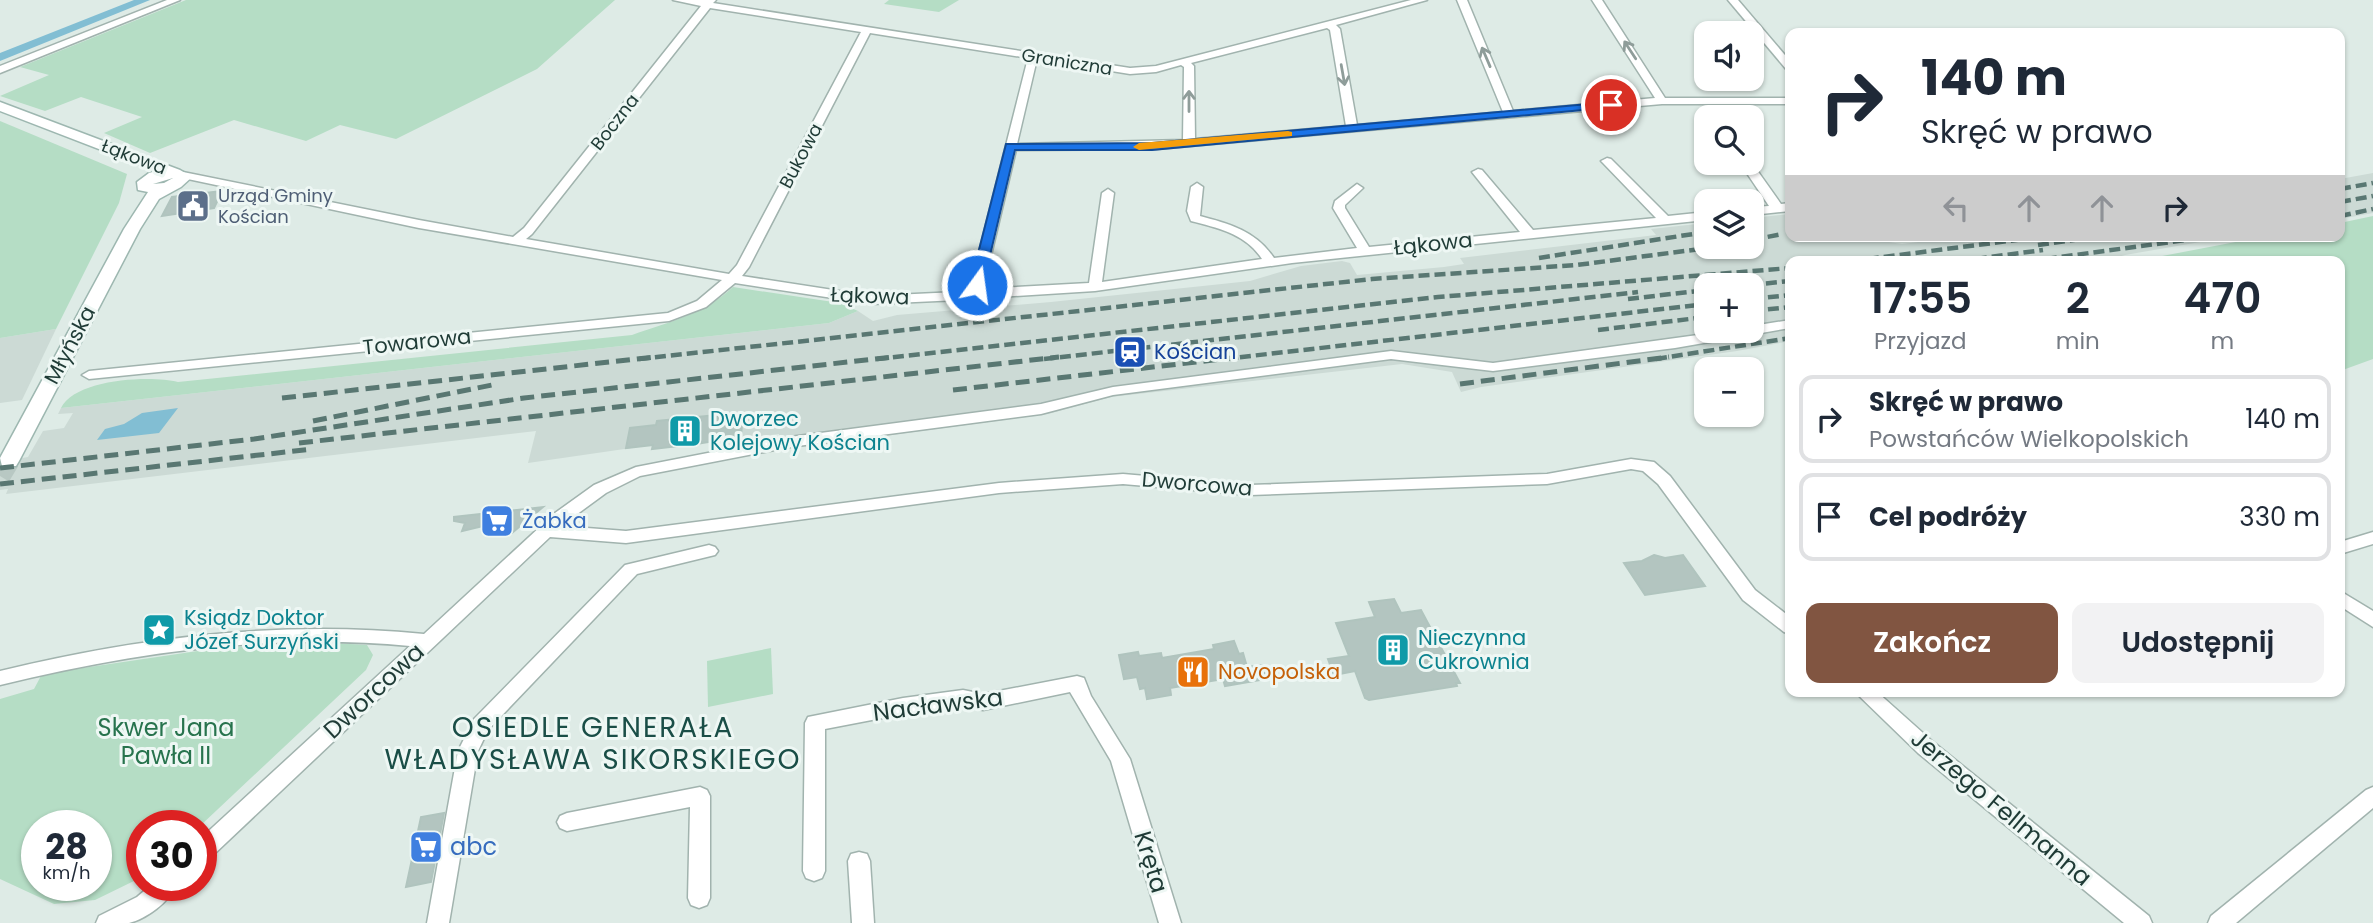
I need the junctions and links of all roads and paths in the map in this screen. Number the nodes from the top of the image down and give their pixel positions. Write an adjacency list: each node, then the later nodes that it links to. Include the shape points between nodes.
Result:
1 (175, 0): 13 (street)
2 (678, 0): 7 (street, Graniczna)
3 (1422, 0): 8 (street, Graniczna)
4 (1462, 0): 17 (street, one-way to 4)
5 (1597, 0): 14 (street, one-way to 5)
6 (1733, 0): 12 (street)
7 (709, 3): 9 (street, Graniczna); 36 (street, Boczna, via 528,231)
8 (1328, 24): 11 (street, Graniczna); 18 (street, one-way to 18, via 1335,29)
9 (866, 31): 10 (street, Graniczna); 39 (street, Bukowa, via 743,267)
10 (1033, 57): 11 (street, Graniczna, via 1130,71); 21 (street)
11 (1183, 61): 20 (street, one-way to 11, via 1189,66)
12 (1785, 61)
13 (0, 69)
14 (1662, 101): 15 (street); 17 (street)
15 (1785, 101)
16 (0, 106): 19 (street, Łąkowa)
17 (1509, 114): 18 (street)
18 (1352, 128): 20 (street)
19 (93, 142): 25 (street, Łąkowa, via 120,149); 26 (street, Łąkowa, via 107,155 139,168)
20 (1189, 143): 21 (street)
21 (1010, 147): 41 (street)
22 (1607, 161): 33 (street)
23 (1478, 172): 35 (street)
24 (1756, 175): 30 (street)
25 (174, 180): 26 (street); 34 (street, Młyńska, via 153,196); 36 (street, Łąkowa, via 207,181)
26 (146, 183): 34 (street, Młyńska, via 132,208)
27 (1197, 187): 38 (street, via 1195,218 1252,237)
28 (1357, 188): 37 (street, via 1339,208)
29 (1108, 193): 40 (street)
30 (1784, 208): 31 (street)
31 (1764, 210)
32 (1694, 217): 33 (street, Łąkowa)
33 (1665, 220): 35 (street, Łąkowa)
34 (132, 229): 44 (street, Młyńska)
35 (1529, 234): 37 (street, Łąkowa)
36 (515, 241): 39 (street, Łąkowa)
37 (1366, 251): 38 (street, Łąkowa)
38 (1271, 263): 40 (street, Łąkowa)
39 (732, 279): 41 (street, Łąkowa, via 863,299 959,296); 43 (street, Towarowa, via 704,304 669,317)
40 (1095, 287): 41 (street, Łąkowa)
41 (972, 291)
42 (1785, 325): 45 (street, Dworcowa, via 1493,367 1391,355 1114,391 1041,409 790,442 636,472 588,497)
43 (89, 375)
44 (9, 461)
45 (547, 531): 51 (street, Dworcowa, via 626,537 999,488 1124,479 1250,490 1547,479 1631,464 1648,466 1664,480 1749,594); 52 (street, Dworcowa)
46 (2373, 538): 47 (street)
47 (2345, 546)
48 (709, 551): 64 (street, via 631,569 481,725 468,751)
49 (2345, 600): 50 (street)
50 (2373, 620)
51 (1785, 622)
52 (429, 641): 53 (street, via 338,633 228,639 105,655); 58 (street, Dworcowa)
53 (0, 678)
54 (1870, 697): 67 (street, Jerzego Fellmanna)
55 (2372, 798): 68 (street)
56 (1133, 800): 60 (street, Nacławska, via 1120,759 1077,683 983,702 963,698 815,723); 66 (street, Kręta)
57 (567, 822): 61 (street, via 701,796)
58 (217, 837)
59 (859, 861): 65 (street)
60 (814, 871)
61 (699, 898)
62 (148, 901): 63 (street)
63 (107, 923)
64 (438, 923)
65 (863, 923)
66 (1170, 923)
67 (2141, 923)
68 (2219, 923)

